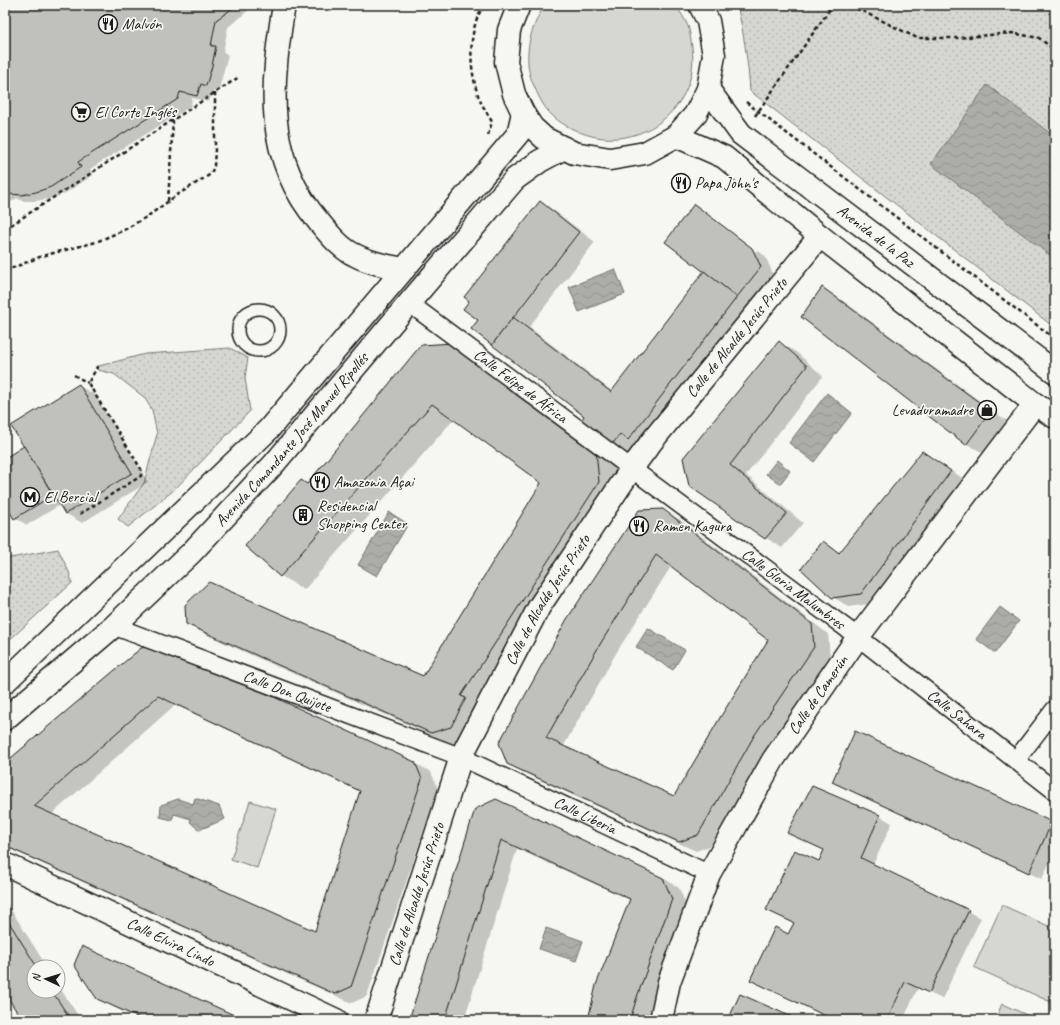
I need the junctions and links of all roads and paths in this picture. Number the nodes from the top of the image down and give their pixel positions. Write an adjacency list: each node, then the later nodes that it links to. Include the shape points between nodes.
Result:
1 (284, 5): 22 (street, via 275,70 274,101 277,133 289,176 310,212 343,248 353,255 377,264)
2 (484, 5): 17 (path, via 472,40 472,68 479,98 492,122)
3 (519, 5): 13 (street, via 509,30 506,62 514,94)
4 (700, 5): 9 (street, via 708,21 714,55)
5 (835, 5): 12 (path)
6 (850, 5): 7 (path, via 917,38 957,38 1012,33 1038,38)
7 (1055, 50)
8 (239, 78): 10 (path)
9 (708, 89): 15 (street, Avenida de la Paz); 16 (street, via 695,114)
10 (215, 93): 14 (path); 19 (path, via 214,166 210,174)
11 (744, 100): 12 (path)
12 (758, 111): 15 (path); 25 (path)
13 (523, 113): 18 (street, via 532,127 544,138); 22 (street, Avenida Comandante José Manuel Ripollés, via 518,134)
14 (173, 120): 19 (path); 20 (path)
15 (741, 134): 27 (street, Avenida de la Paz)
16 (676, 136): 18 (street, via 645,153 610,159 574,153); 21 (street, via 724,157)
17 (487, 137)
18 (564, 148): 24 (street, Avenida Comandante José Manuel Ripollés, via 515,179)
19 (168, 202): 23 (path, via 124,230 96,242 42,256)
20 (5, 229)
21 (820, 236): 30 (street); 32 (street, Calle de Alcalde Jesús Prieto)
22 (404, 269): 36 (street, Avenida Comandante José Manuel Ripollés, via 268,430)
23 (5, 271)
24 (409, 303): 32 (street, Calle Felipe de África); 34 (street, Avenida Comandante José Manuel Ripollés, via 273,465 191,553)
25 (1055, 339)
26 (98, 366): 29 (path)
27 (1055, 372)
28 (74, 375): 29 (path)
29 (88, 383): 33 (path, via 141,469 141,476)
30 (1035, 404): 31 (street); 35 (street, Calle de Camerún)
31 (1055, 417)
32 (632, 468): 35 (street, Calle Gloria Malumbres); 39 (street, Calle de Alcalde Jesús Prieto, via 539,607)
33 (80, 514)
34 (114, 626): 38 (street, Avenida Comandante José Manuel Ripollés); 39 (street, Calle Don Quijote)
35 (858, 637): 40 (street, Calle Sahara); 43 (street, Calle de Camerún, via 773,760)
36 (5, 682)
37 (1055, 709): 40 (street)
38 (5, 719)
39 (461, 757): 43 (street, Calle Liberia); 45 (street, Calle de Alcalde Jesús Prieto)
40 (1016, 760): 41 (street, Calle Sahara)
41 (1055, 791)
42 (5, 864): 44 (street, Calle Elvira Lindo)
43 (709, 874): 46 (street, Calle de Camerún, via 670,982)
44 (336, 1020)
45 (376, 1020)
46 (661, 1020)

